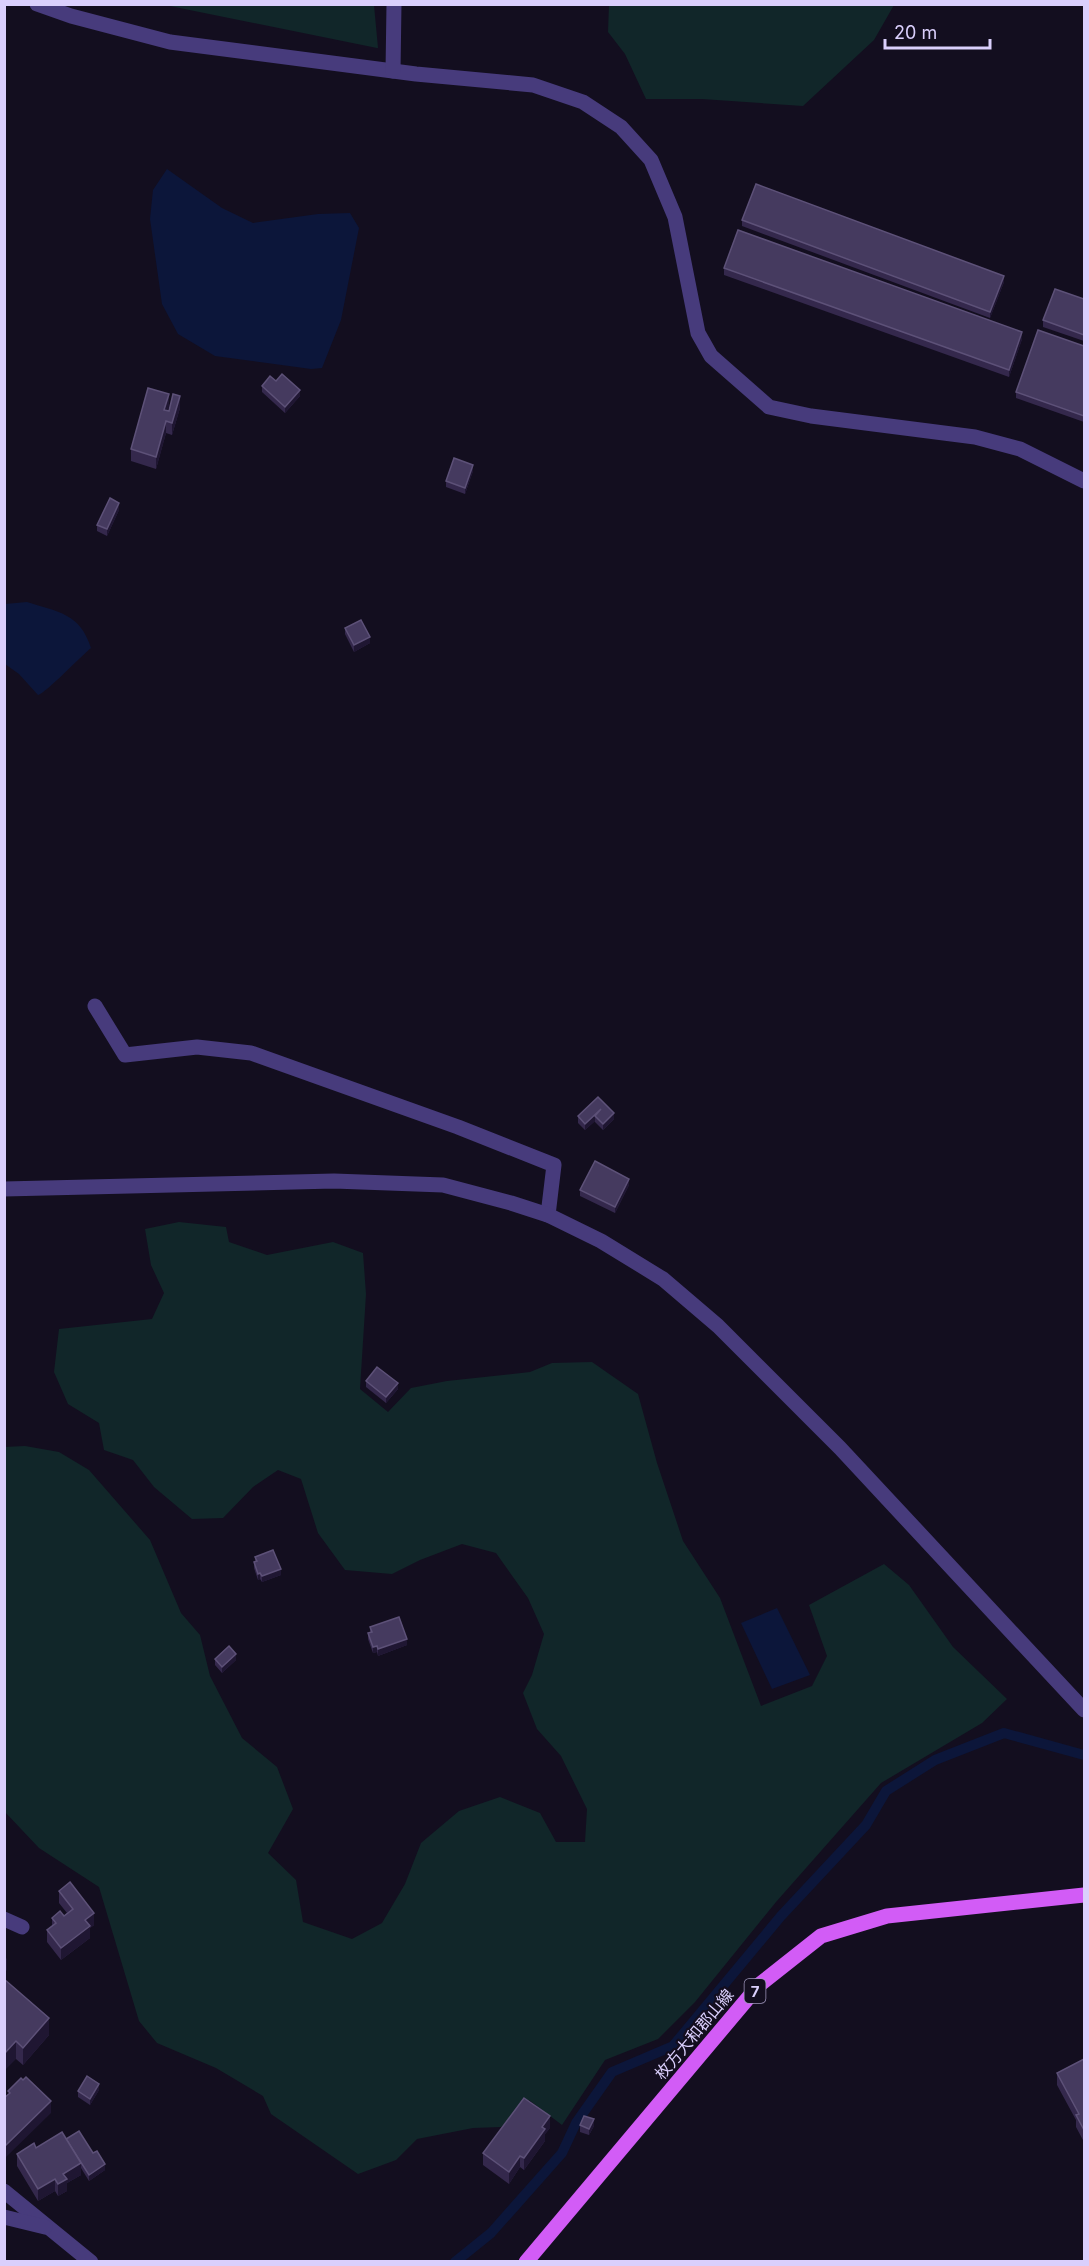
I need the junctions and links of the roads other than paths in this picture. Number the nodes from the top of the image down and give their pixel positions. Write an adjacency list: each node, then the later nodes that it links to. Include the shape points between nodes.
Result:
1 (37, 4): 3 (street, via 170,42)
2 (394, 4): 3 (street)
3 (393, 71): 4 (street, via 533,85 583,102 621,127 651,160 675,217 698,333 711,356 769,407 975,437 1020,449)
4 (1084, 481)
5 (95, 1006): 7 (street, via 125,1055 197,1047 250,1053 554,1165)
6 (4, 1189): 7 (street, via 334,1181 443,1185)
7 (549, 1215): 8 (street, via 663,1279 718,1326 840,1448)
8 (1084, 1710)
9 (1084, 1896): 16 (main road, 枚方大和郡山線 / 7, via 887,1916 821,1936 759,1985)
10 (4, 1919): 11 (street)
11 (22, 1927)
12 (4, 2191): 14 (street)
13 (4, 2217): 14 (street)
14 (51, 2228): 15 (street)
15 (91, 2262)
16 (526, 2262)

